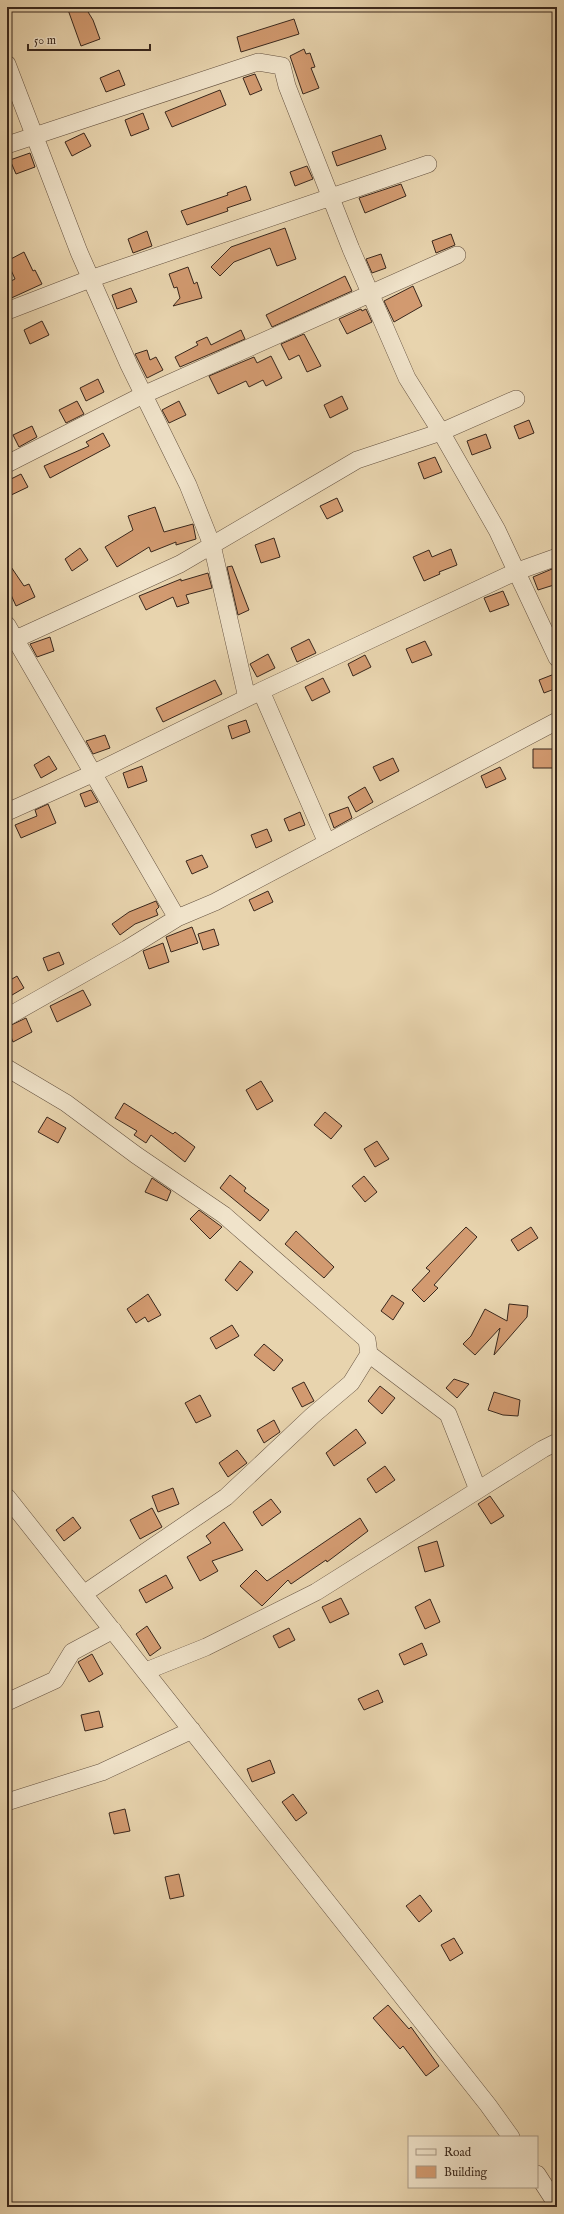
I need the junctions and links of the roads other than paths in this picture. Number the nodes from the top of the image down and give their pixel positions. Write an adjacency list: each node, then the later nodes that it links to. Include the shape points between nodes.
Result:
1 (7, 64): 2 (street)
2 (34, 135): 3 (street); 5 (street, via 258,62 282,66 287,86); 7 (street)
3 (7, 145)
4 (428, 164): 5 (street)
5 (330, 196): 7 (street); 8 (street)
6 (457, 255): 8 (street)
7 (90, 279): 9 (street); 10 (street)
8 (370, 295): 10 (street); 12 (street, via 407,378)
9 (7, 311)
10 (143, 395): 13 (street); 14 (street, via 188,485)
11 (516, 399): 12 (street)
12 (441, 432): 14 (street, via 357,460); 16 (street, via 497,530)
13 (7, 464)
14 (212, 545): 18 (street, via 180,564); 20 (street)
15 (557, 557): 16 (street)
16 (515, 572): 19 (street); 20 (street)
17 (7, 625): 18 (street)
18 (11, 642): 22 (street)
19 (557, 658)
20 (254, 694): 22 (street); 24 (street)
21 (557, 721): 24 (street)
22 (94, 773): 23 (street); 25 (street)
23 (7, 812)
24 (327, 844): 25 (street, via 215,902)
25 (178, 918): 26 (street)
26 (7, 1017)
27 (7, 1068): 28 (street, via 66,1103 224,1215 367,1340)
28 (369, 1354): 30 (street, via 448,1414); 32 (street, via 351,1383 226,1497)
29 (557, 1442): 30 (street)
30 (478, 1490): 34 (street, via 316,1592 206,1648)
31 (7, 1497): 32 (street)
32 (84, 1594): 33 (street)
33 (113, 1630): 34 (street); 35 (street, via 72,1652 55,1680)
34 (146, 1671): 36 (street)
35 (7, 1702)
36 (192, 1730): 37 (street, via 102,1772); 38 (street, via 488,2104)
37 (7, 1802)
38 (510, 2136)
39 (538, 2176): 40 (street)
40 (557, 2205)

